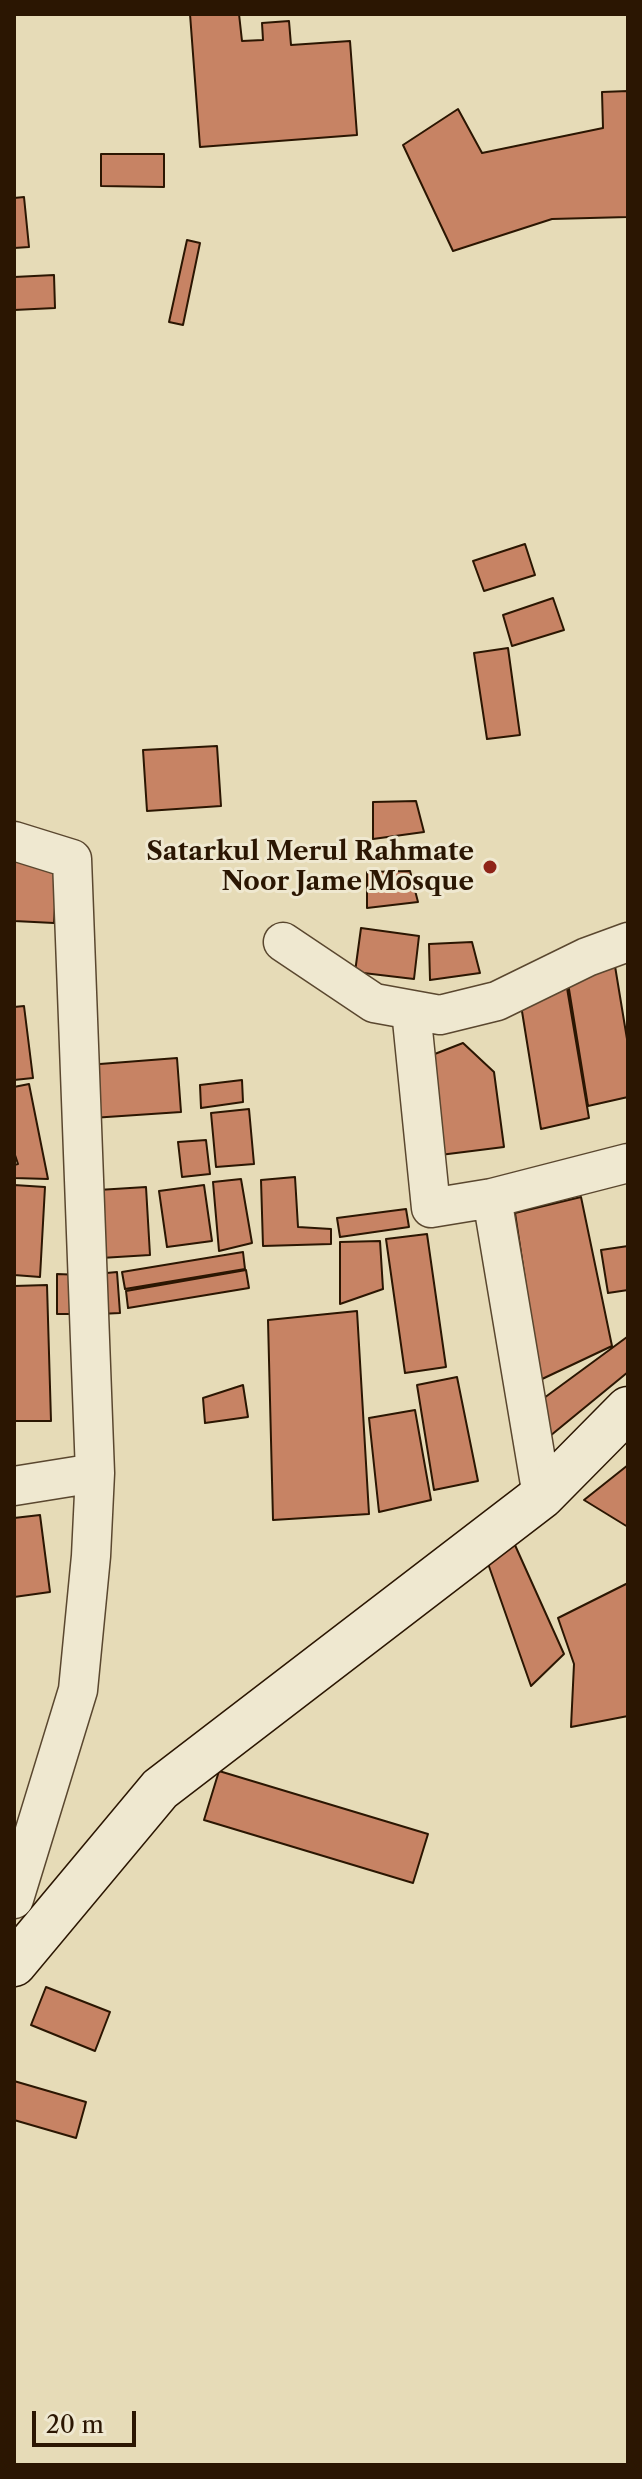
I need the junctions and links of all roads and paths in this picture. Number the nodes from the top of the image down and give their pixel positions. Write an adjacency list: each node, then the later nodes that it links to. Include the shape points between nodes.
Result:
1 (14, 841): 8 (street, via 72,859)
2 (283, 942): 4 (street, via 374,1003)
3 (628, 942): 4 (street, via 497,1001 440,1015)
4 (411, 1010): 6 (street, via 431,1208)
5 (628, 1163): 6 (street)
6 (492, 1198): 10 (street)
7 (628, 1409): 10 (street)
8 (95, 1473): 9 (street); 11 (street, via 78,1690)
9 (14, 1486)
10 (542, 1496): 12 (street, via 160,1789)
11 (14, 1899)
12 (14, 1964)

